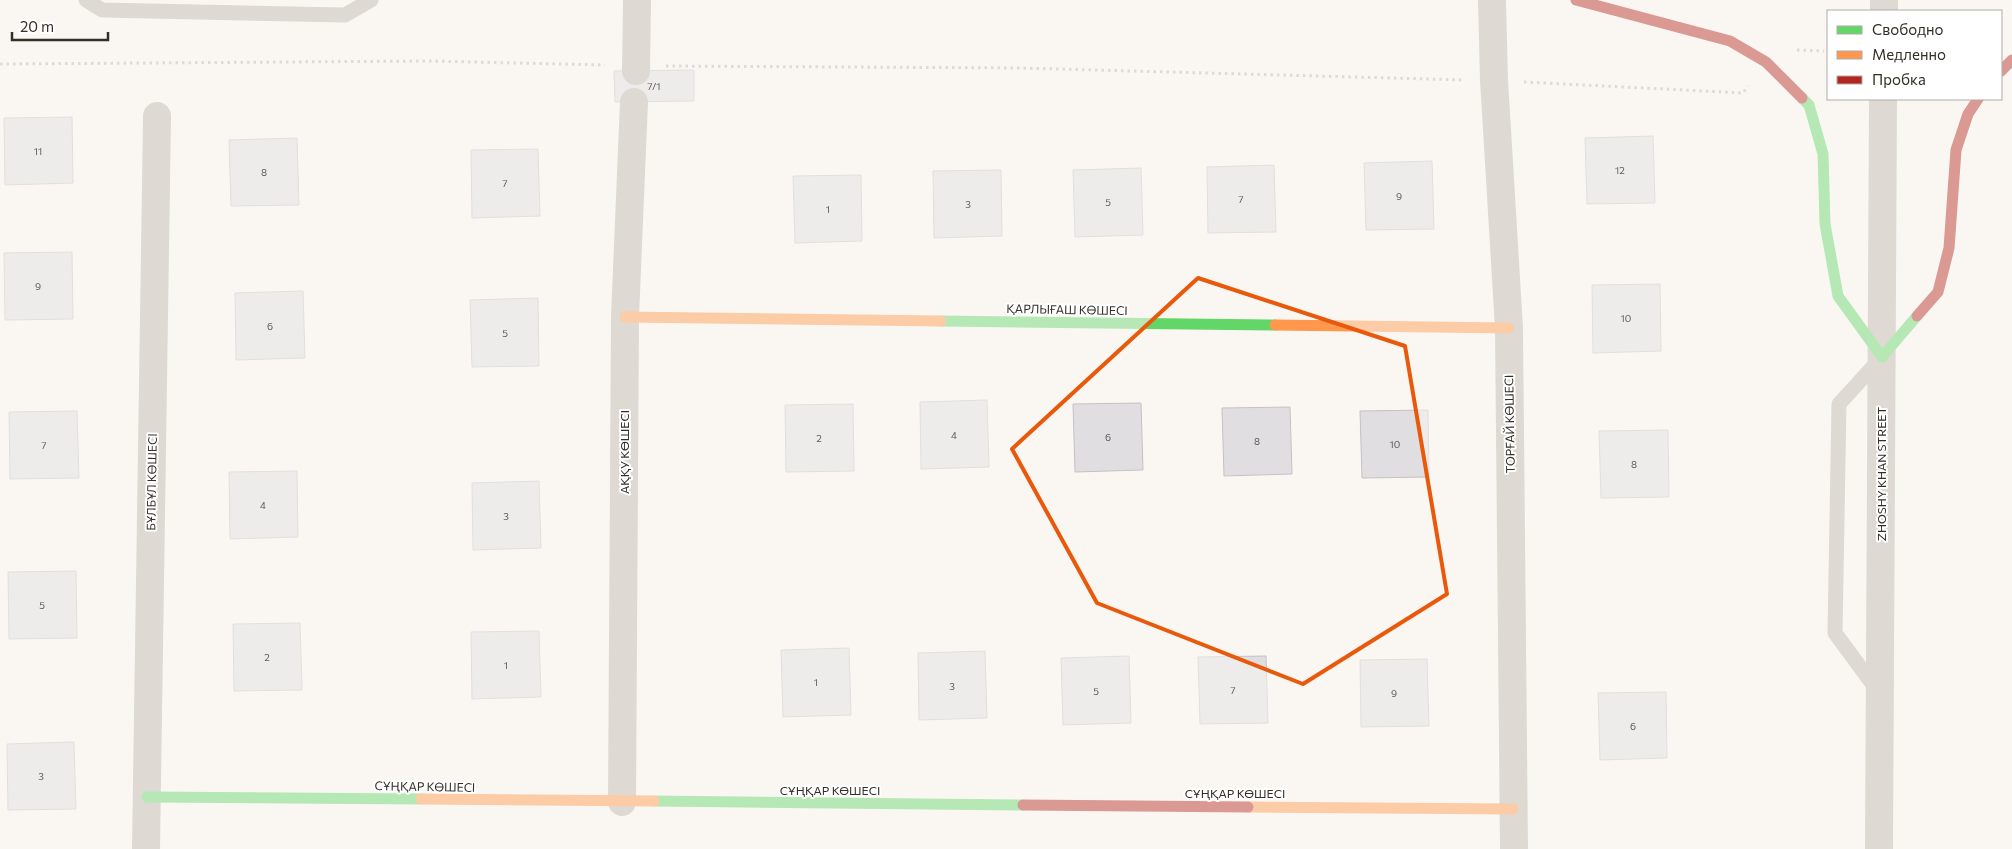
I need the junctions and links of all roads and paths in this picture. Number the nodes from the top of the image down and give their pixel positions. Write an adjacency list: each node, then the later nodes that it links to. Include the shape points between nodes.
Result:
1 (86, 0): 2 (lane, via 102,10 345,15)
2 (371, 0)
3 (637, 0): 10 (street)
4 (1492, 0): 12 (street, ТОРҒАЙ КӨШЕСІ)
5 (1576, 0): 8 (street, via 1730,41)
6 (1824, 52): 8 (path, via 1778,49)
7 (2012, 60): 11 (street)
8 (1766, 62): 12 (path, via 1743,93); 19 (street, via 1809,105 1823,154 1825,224 1838,296)
9 (0, 64): 10 (path, via 428,61)
10 (636, 68): 12 (path, via 1021,68)
11 (2002, 70)
12 (1494, 80): 18 (street, ТОРҒАЙ КӨШЕСІ)
13 (1883, 100): 19 (street, ZHOSHY KHAN STREET)
14 (1977, 100): 19 (street, via 1968,114 1956,150 1949,248 1938,292)
15 (634, 102): 17 (street, АҚҚУ КӨШЕСІ)
16 (157, 116): 21 (street, БҰЛБҰЛ КӨШЕСІ)
17 (625, 316): 18 (street, ҚАРЛЫҒАШ КӨШЕСІ); 22 (street, АҚҚУ КӨШЕСІ)
18 (1508, 328): 23 (street, ТОРҒАЙ КӨШЕСІ)
19 (1882, 357): 20 (street, ZHOSHY KHAN STREET); 20 (lane, via 1840,404 1835,633)
20 (1880, 693): 26 (street, ZHOSHY KHAN STREET)
21 (147, 796): 22 (street, СҰҢҚАР КӨШЕСІ); 24 (street, БҰЛБҰЛ КӨШЕСІ)
22 (622, 802): 23 (street, СҰҢҚАР КӨШЕСІ)
23 (1513, 809): 25 (street, ТОРҒАЙ КӨШЕСІ)
24 (146, 849)
25 (1514, 849)
26 (1879, 849)

